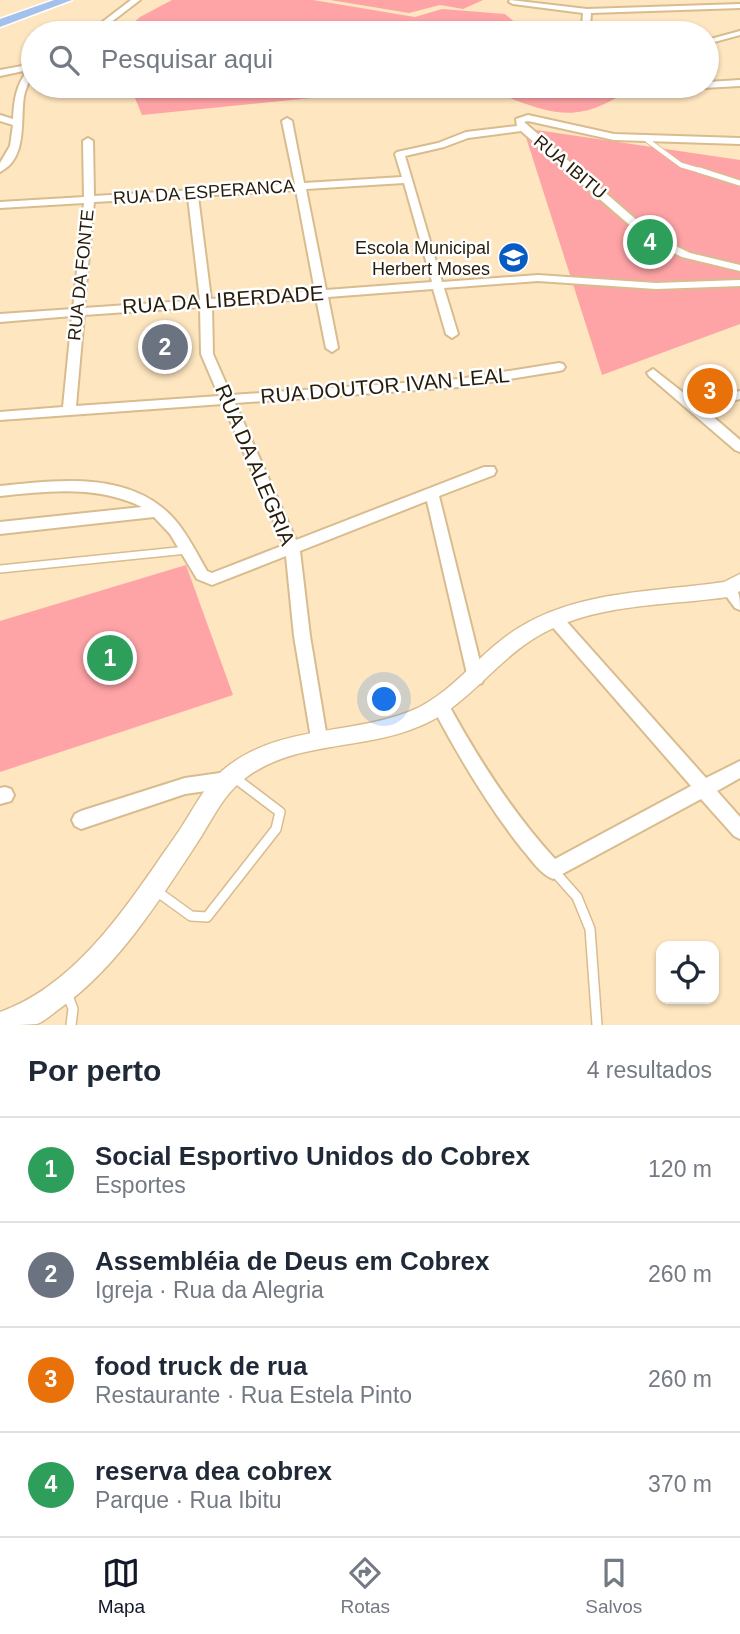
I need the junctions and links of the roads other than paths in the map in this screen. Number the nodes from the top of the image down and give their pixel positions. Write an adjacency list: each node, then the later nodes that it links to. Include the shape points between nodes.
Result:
1 (66, 0): 8 (main road)
2 (136, 0): 6 (street)
3 (513, 2): 5 (street)
4 (740, 6): 5 (street)
5 (587, 11): 7 (street)
6 (108, 21)
7 (586, 21)
8 (0, 23)
9 (740, 33): 10 (street)
10 (719, 39)
11 (21, 70): 12 (street)
12 (0, 73)
13 (740, 83): 14 (street)
14 (719, 84)
15 (21, 98): 18 (street)
16 (0, 118): 18 (street)
17 (287, 121): 26 (street)
18 (19, 124): 23 (street, via 12,156)
19 (523, 128): 20 (street, RUA IBITU, via 519,121 528,118 591,134); 24 (street, via 466,135 402,153); 30 (street, RUA IBITU, via 651,238 686,256)
20 (647, 140): 22 (street); 25 (lane, via 681,165)
21 (88, 141): 28 (street, RUA DA FONTE)
22 (740, 141)
23 (0, 169)
24 (409, 180): 26 (street, RUA DA ESPERANCA); 32 (street)
25 (740, 183)
26 (301, 185): 27 (street, RUA DA ESPERANCA); 33 (street)
27 (193, 194): 28 (street, RUA DA ESPERANCA); 34 (street, RUA DA ALEGRIA)
28 (89, 200): 29 (street, RUA DA ESPERANCA); 35 (street, RUA DA FONTE)
29 (0, 205)
30 (740, 268)
31 (740, 283): 32 (street, RUA DA LIBERDADE, via 656,286 538,278)
32 (438, 284): 33 (street, RUA DA LIBERDADE); 37 (street)
33 (321, 292): 34 (street, RUA DA LIBERDADE); 38 (street)
34 (206, 301): 35 (street, RUA DA LIBERDADE); 42 (street, RUA DA ALEGRIA, via 207,354)
35 (77, 311): 36 (street, RUA DA LIBERDADE); 44 (street, RUA DA FONTE)
36 (0, 318)
37 (452, 334)
38 (332, 348)
39 (559, 367): 42 (street, RUA DOUTOR IVAN LEAL, via 459,383)
40 (653, 373): 43 (street)
41 (740, 395): 43 (street)
42 (230, 400): 44 (street, RUA DOUTOR IVAN LEAL); 52 (street, RUA DA ALEGRIA)
43 (693, 406): 46 (street)
44 (69, 410): 45 (street, RUA DOUTOR IVAN LEAL)
45 (0, 416)
46 (740, 447)
47 (489, 471): 49 (street)
48 (0, 491): 50 (street, via 89,487 118,491)
49 (432, 495): 52 (street); 57 (street)
50 (157, 511): 51 (street); 53 (street)
51 (0, 528)
52 (293, 549): 53 (street, via 212,579 202,575); 59 (street, RUA DA ALEGRIA)
53 (188, 550): 54 (lane)
54 (0, 569)
55 (736, 592): 56 (street, via 612,603)
56 (554, 618): 57 (street, via 502,652); 62 (street)
57 (475, 678): 58 (street)
58 (440, 705): 59 (street, via 414,720 385,728); 65 (street, via 518,832)
59 (319, 738): 61 (street, via 273,750)
60 (740, 769): 62 (street)
61 (229, 778): 63 (street, via 175,789); 66 (street); 66 (lane, via 280,812 276,829 207,917 191,916)
62 (704, 790): 64 (street); 65 (street)
63 (81, 820)
64 (740, 830)
65 (553, 870): 70 (lane, via 577,897 590,929)
66 (151, 887): 67 (street, via 110,943)
67 (65, 989): 68 (street, via 45,1006); 69 (lane, via 73,1009)
68 (0, 1025)
69 (71, 1025)
70 (597, 1025)

